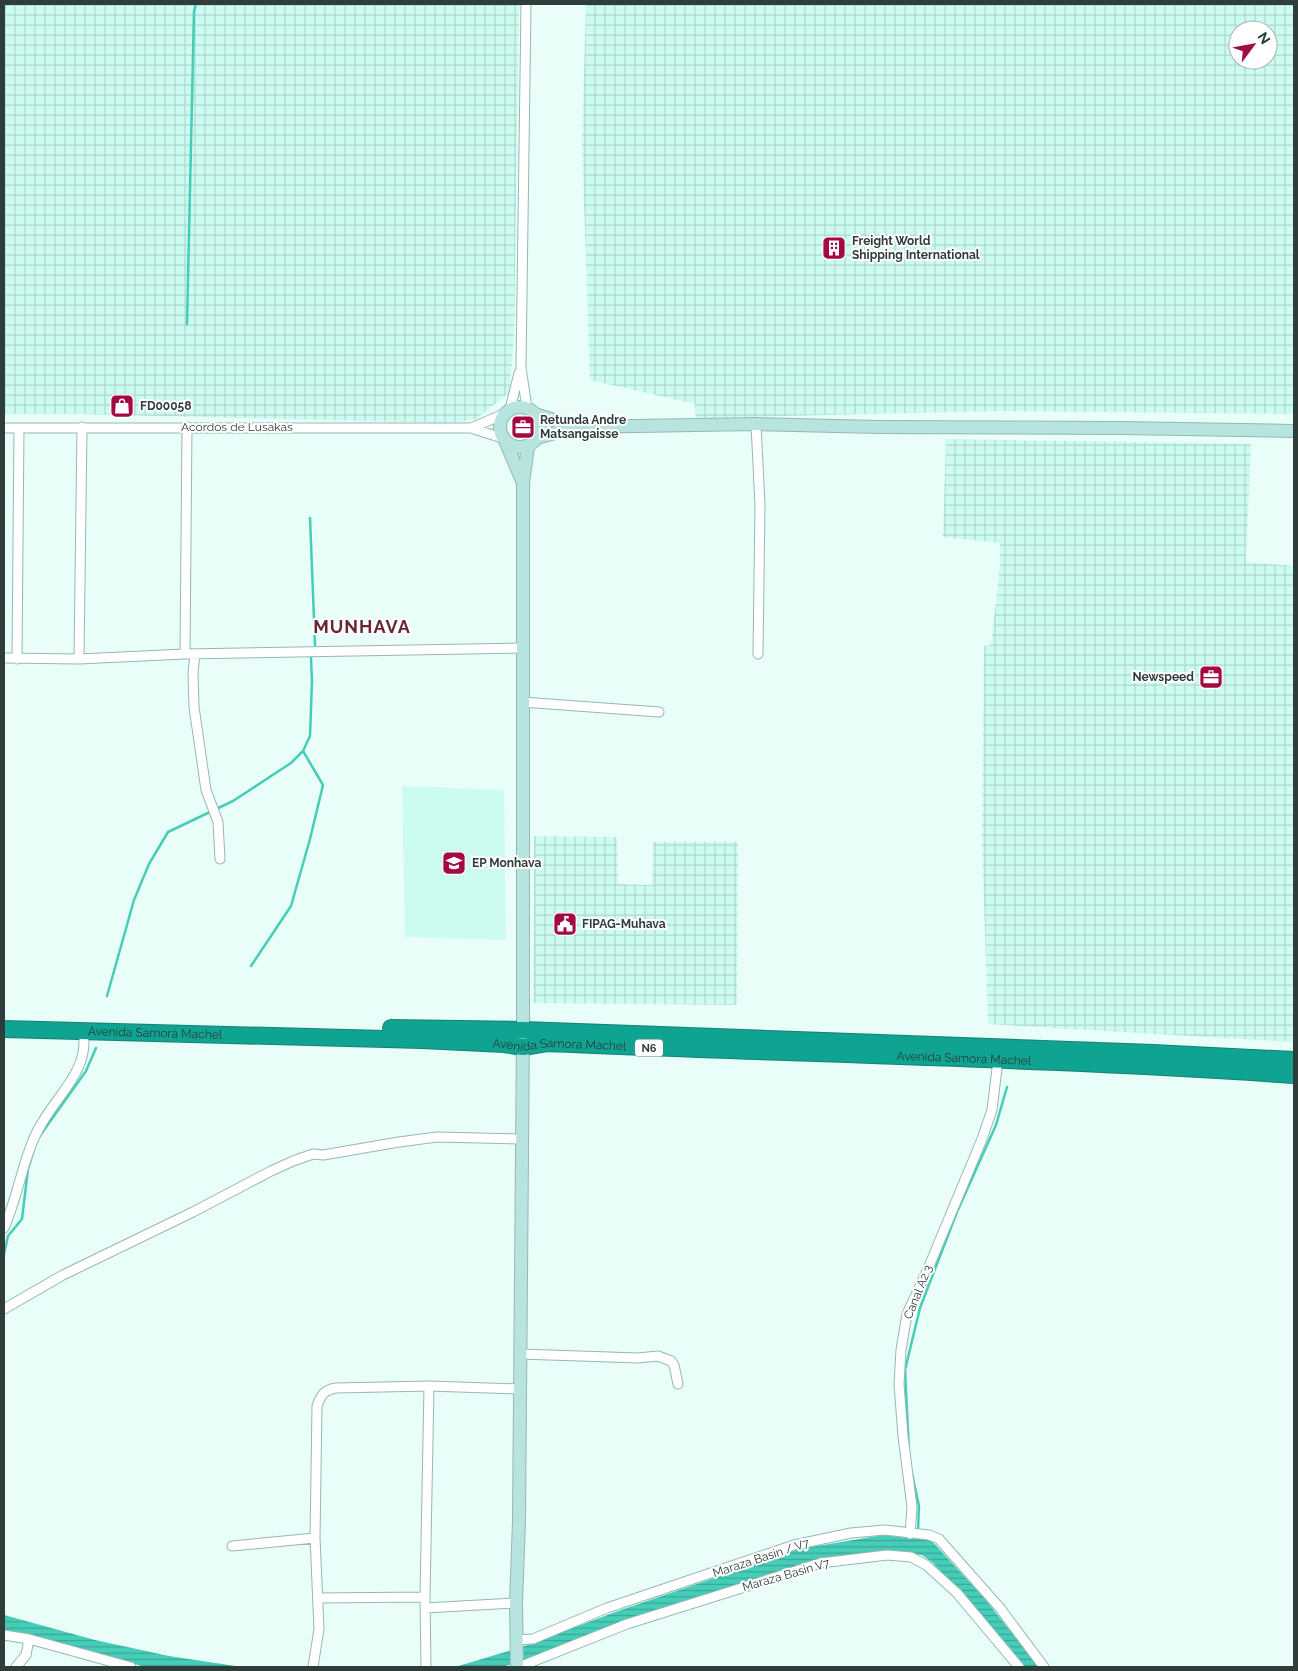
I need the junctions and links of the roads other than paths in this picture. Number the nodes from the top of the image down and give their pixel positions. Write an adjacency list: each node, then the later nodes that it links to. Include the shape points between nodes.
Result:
1 (526, 4): 2 (street)
2 (521, 368): 3 (street); 4 (street)
3 (531, 411): 4 (main road, via 518,407); 8 (main road); 14 (main road, via 540,425)
4 (507, 412): 11 (street); 13 (main road, via 499,426)
5 (756, 424): 8 (main road); 12 (main road); 19 (street, via 760,504)
6 (82, 427): 7 (street, Acordos de Lusakas); 10 (street, Acordos de Lusakas); 22 (street)
7 (187, 427): 11 (street, Acordos de Lusakas); 17 (street)
8 (576, 427): 14 (main road)
9 (4, 428): 10 (street, Acordos de Lusakas)
10 (19, 428): 21 (street)
11 (471, 428): 13 (street)
12 (1294, 431)
13 (504, 440): 14 (main road, via 519,448); 15 (main road)
14 (533, 442): 15 (main road)
15 (523, 483): 16 (main road)
16 (523, 648): 18 (street); 23 (main road)
17 (185, 654): 18 (street); 22 (street)
18 (195, 654): 25 (street, via 194,707 206,790 220,831)
19 (758, 654)
20 (4, 658): 21 (street)
21 (17, 659): 22 (street)
22 (79, 659)
23 (522, 702): 24 (street); 28 (main road)
24 (659, 712)
25 (220, 859)
26 (4, 1019): 28 (highway, Avenida Samora Machel / N6)
27 (4, 1029): 29 (highway, Avenida Samora Machel / N6)
28 (523, 1030): 30 (main road); 32 (highway, Avenida Samora Machel / N6)
29 (83, 1031): 30 (highway, Avenida Samora Machel / N6, via 413,1040); 35 (street, via 85,1045 73,1080 42,1123 29,1151)
30 (523, 1047): 31 (highway, Avenida Samora Machel / N6, via 547,1043); 34 (main road)
31 (998, 1060): 33 (highway, Avenida Samora Machel / N6, via 1152,1065); 41 (street, Canal A2.3, via 992,1110 982,1139 907,1314 899,1384 912,1507)
32 (1294, 1060)
33 (1294, 1075)
34 (522, 1139): 36 (street, via 437,1137 313,1154 63,1275); 37 (main road)
35 (4, 1228)
36 (4, 1309)
37 (520, 1354): 38 (street, via 658,1356 674,1365); 40 (main road)
38 (678, 1384)
39 (429, 1386): 40 (street); 42 (street, via 336,1388 326,1390 320,1396 317,1406); 44 (street)
40 (520, 1389): 46 (main road)
41 (910, 1534): 50 (street, Maraza Basin / V7, via 885,1530 851,1533 794,1545 607,1608 533,1639); 57 (street, Maraza Basin / V7, via 939,1538 1000,1608)
42 (315, 1538): 43 (street); 45 (street)
43 (232, 1546)
44 (425, 1597): 45 (street); 47 (street)
45 (318, 1598): 53 (street, via 319,1629)
46 (516, 1603): 47 (street); 50 (main road)
47 (425, 1608): 54 (street)
48 (4, 1636): 49 (street)
49 (29, 1639): 51 (street, via 26,1655); 52 (street)
50 (516, 1640): 55 (main road)
51 (16, 1667)
52 (131, 1667)
53 (313, 1667)
54 (426, 1667)
55 (518, 1667): 56 (street, Maraza Basin V7, via 627,1624 821,1563 887,1555 910,1557 926,1565 957,1593)
56 (1019, 1667)
57 (1044, 1667)

